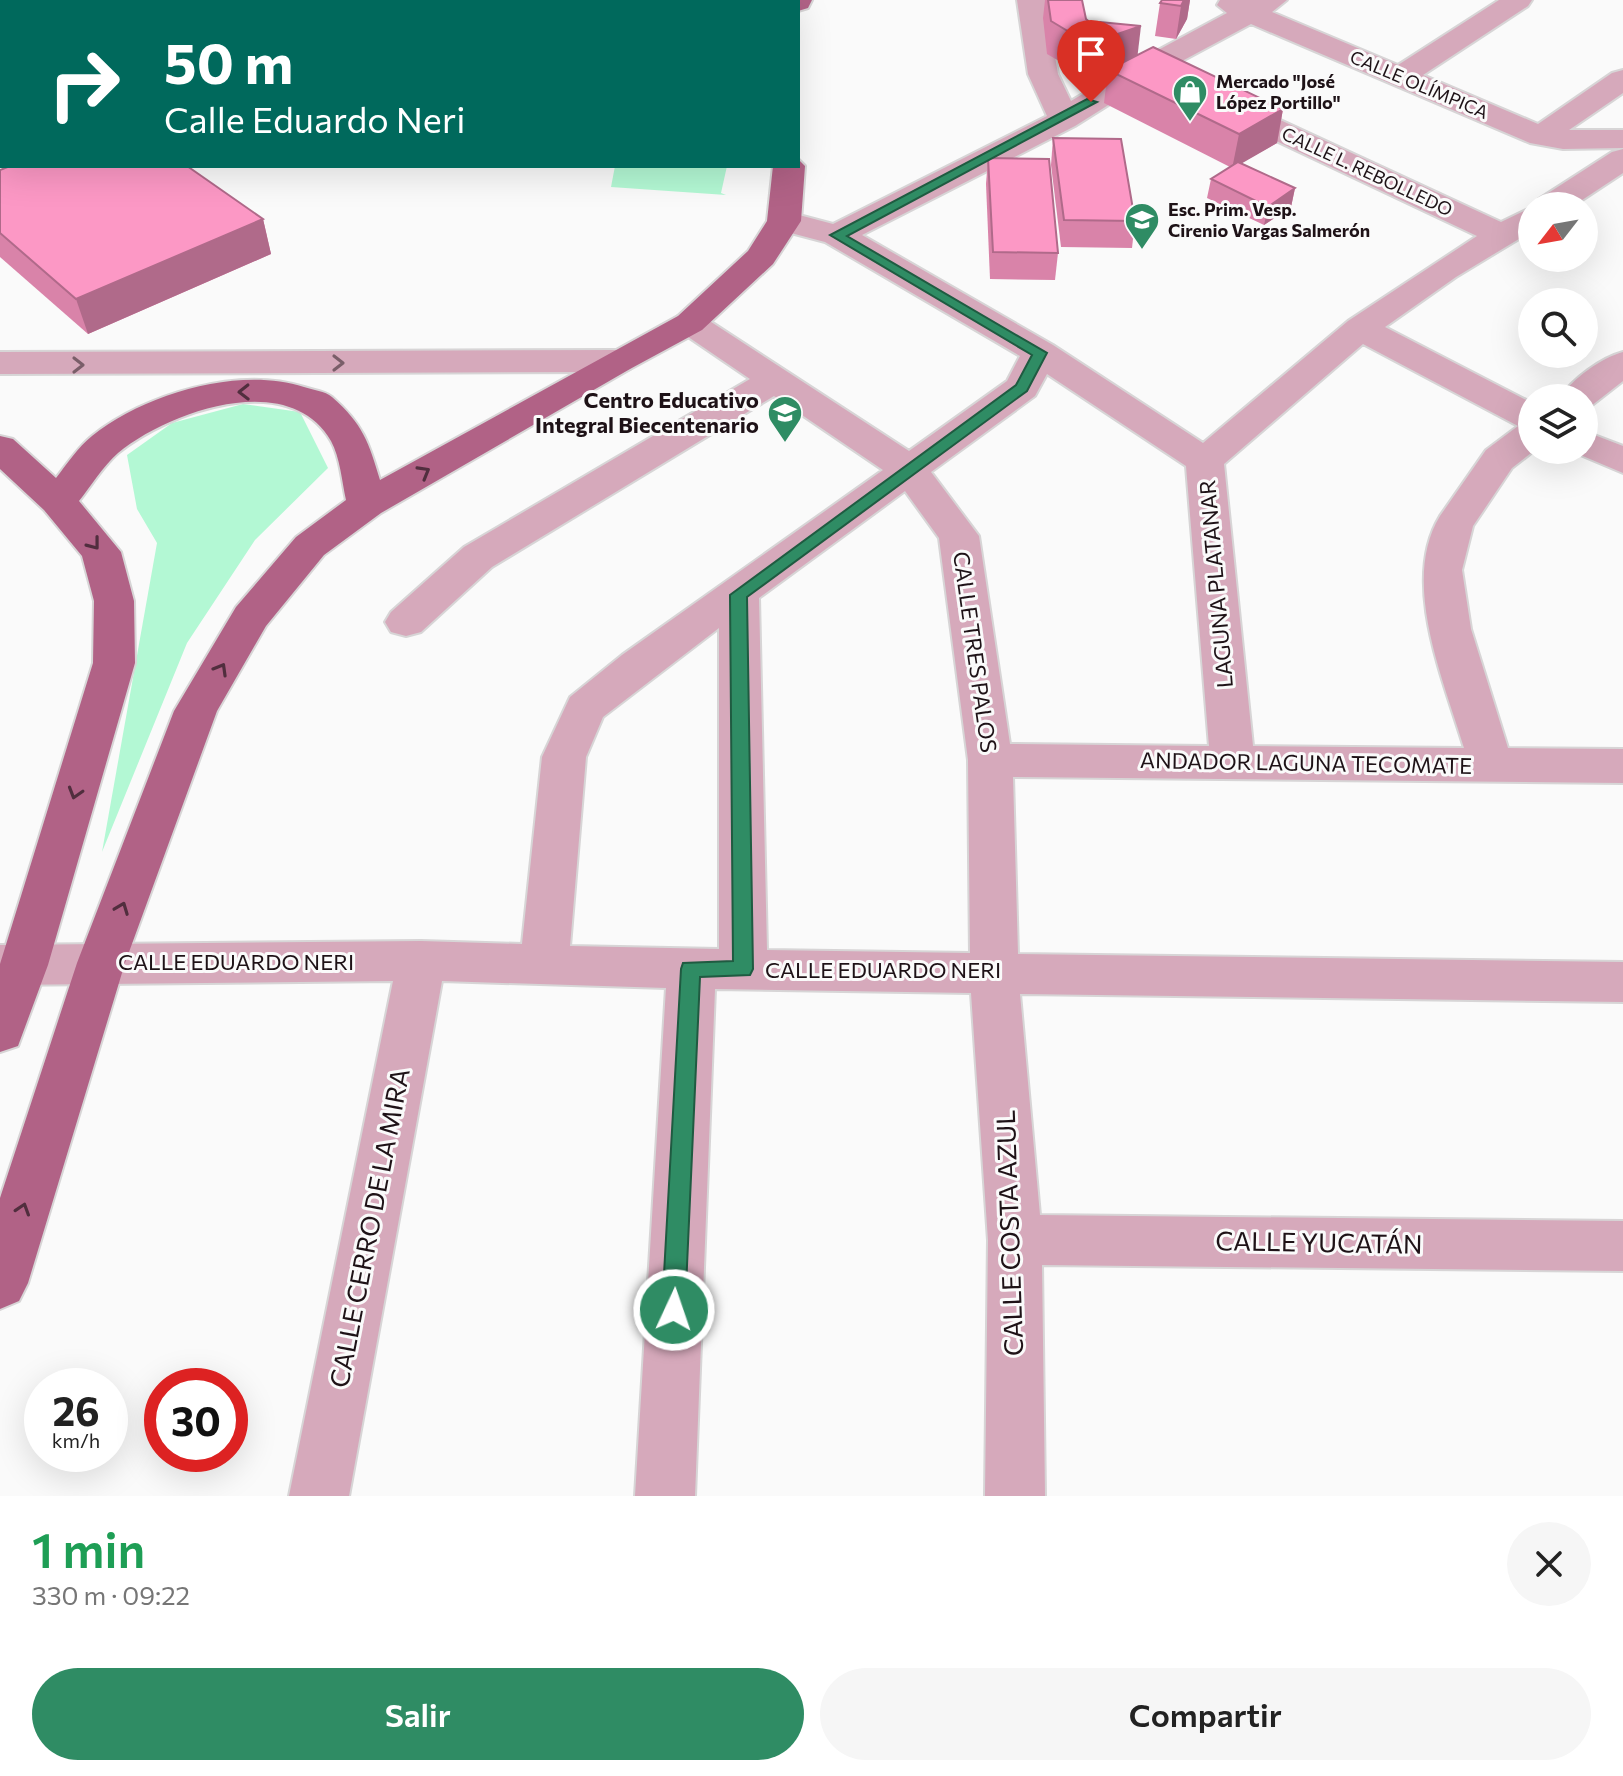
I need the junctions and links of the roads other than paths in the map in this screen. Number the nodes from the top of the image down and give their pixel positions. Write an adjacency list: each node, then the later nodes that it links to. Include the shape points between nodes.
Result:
1 (1031, 0): 7 (street, via 1043,74)
2 (1518, 0): 4 (street)
3 (1248, 5): 4 (street, CALLE OLÍMPICA); 7 (street, via 1160,76)
4 (1400, 77): 8 (street, CALLE OLÍMPICA)
5 (1623, 79): 8 (street)
6 (1202, 95): 16 (street, CALLE L. REBOLLEDO)
7 (1064, 119): 15 (street)
8 (1541, 136): 9 (street, CALLE OLÍMPICA)
9 (1623, 139)
10 (1623, 159): 12 (street)
11 (789, 168): 13 (main road)
12 (1597, 192)
13 (784, 221): 15 (street, LAGUNA PLATANAR); 17 (main road, via 761,257)
14 (1518, 225): 16 (street)
15 (837, 235): 19 (street, LAGUNA PLATANAR)
16 (1502, 235): 18 (street)
17 (690, 323): 20 (main road); 23 (street, CALLE TRES PALOS)
18 (1360, 328): 25 (street); 29 (street)
19 (1040, 353): 29 (street, LAGUNA PLATANAR); 31 (street, via 1022,388)
20 (617, 361): 21 (street, one-way to 20); 33 (main road, one-way to 20)
21 (0, 363)
22 (1623, 363): 24 (street)
23 (775, 380): 31 (street, CALLE TRES PALOS); 35 (street, via 478,557)
24 (1596, 384)
25 (1518, 411)
26 (1518, 445): 38 (street, via 1499,459 1454,525 1442,570 1450,629)
27 (0, 448): 32 (main road)
28 (1598, 449): 30 (street)
29 (1205, 461): 37 (street, LAGUNA PLATANAR)
30 (1623, 461)
31 (910, 470): 34 (street); 36 (street, CALLE TRES PALOS, via 959,536)
32 (58, 501): 33 (main road, one-way to 32, via 349,438 317,403 285,393 240,391 210,395 142,420 103,446); 42 (main road, one-way to 42, via 101,552 114,601 114,663)
33 (367, 504): 41 (main road, one-way to 33, via 204,698 251,617 310,546)
34 (739, 595): 43 (street, via 585,708 564,757); 45 (street)
35 (406, 622)
36 (990, 760): 37 (street, ANDADOR LAGUNA TECOMATE); 46 (street, CALLE TRES PALOS)
37 (1233, 762): 38 (street, ANDADOR LAGUNA TECOMATE)
38 (1491, 765): 39 (street, ANDADOR LAGUNA TECOMATE)
39 (1623, 766)
40 (421, 961): 41 (street, CALLE EDUARDO NERI); 43 (street, CALLE EDUARDO NERI); 52 (street, CALLE CERRO DE LA MIRA)
41 (101, 963): 42 (street, CALLE EDUARDO NERI); 51 (main road, one-way to 41)
42 (12, 965): 48 (main road)
43 (544, 966): 44 (street, CALLE EDUARDO NERI)
44 (691, 969): 45 (street, CALLE EDUARDO NERI); 53 (street)
45 (743, 969): 46 (street, CALLE EDUARDO NERI)
46 (994, 971): 47 (street, CALLE EDUARDO NERI); 49 (street, CALLE COSTA AZUL)
47 (1623, 982)
48 (0, 1031)
49 (1015, 1240): 50 (street, CALLE YUCATÁN); 54 (street, CALLE COSTA AZUL)
50 (1623, 1246)
51 (0, 1283)
52 (319, 1496)
53 (665, 1496)
54 (1015, 1496)

